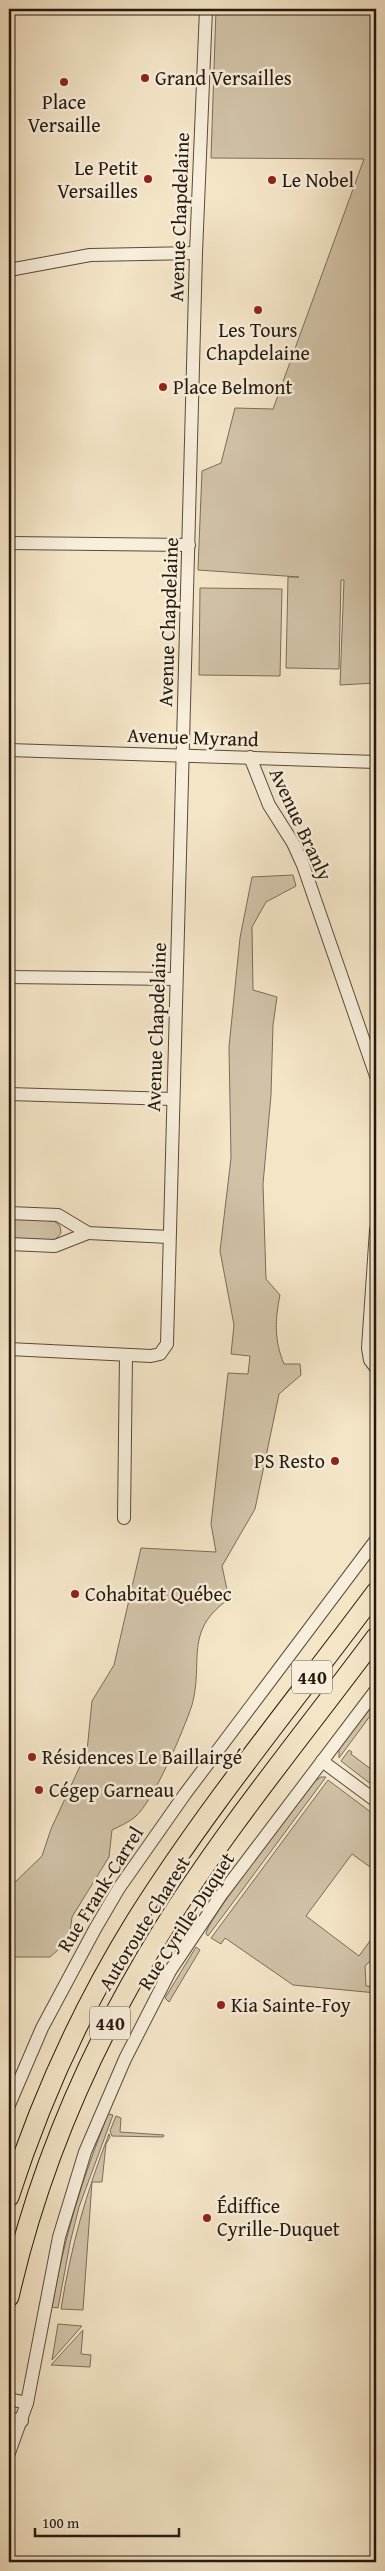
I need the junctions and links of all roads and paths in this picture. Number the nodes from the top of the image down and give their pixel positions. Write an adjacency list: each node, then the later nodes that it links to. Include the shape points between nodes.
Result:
1 (206, 9): 2 (street, Avenue Chapdelaine)
2 (196, 253): 3 (street, via 90,255); 5 (street, Avenue Chapdelaine)
3 (9, 270)
4 (9, 543): 5 (street)
5 (189, 545): 7 (street, Avenue Chapdelaine)
6 (9, 750): 7 (street, Avenue Myrand)
7 (183, 755): 8 (street, Avenue Myrand); 11 (street, Avenue Chapdelaine)
8 (250, 758): 9 (street, Avenue Myrand); 12 (street, Avenue Branly, via 269,805 293,842 303,865)
9 (376, 762)
10 (9, 977): 11 (street)
11 (176, 979): 14 (street, Avenue Chapdelaine)
12 (375, 1067)
13 (9, 1094): 14 (street)
14 (173, 1099): 18 (street, Avenue Chapdelaine)
15 (9, 1213): 17 (street, via 58,1215)
16 (376, 1230): 22 (street, via 368,1348 370,1360)
17 (88, 1233): 18 (street); 19 (street, via 55,1246)
18 (169, 1237): 21 (street, Avenue Chapdelaine, via 167,1344 160,1354)
19 (9, 1244)
20 (9, 1349): 21 (street)
21 (126, 1355): 23 (street)
22 (376, 1368)
23 (124, 1518)
24 (376, 1540): 30 (street, Rue Frank-Carrel, via 185,1794 119,1888 46,2020)
25 (376, 1592): 31 (highway, Autoroute Charest / 440, via 192,1837 134,1924 58,2067)
26 (376, 1637): 32 (highway, Autoroute Charest / 440, via 202,1870 133,1979 94,2056 60,2135 31,2216)
27 (376, 1690): 28 (street, Rue Cyrille-Duquet)
28 (322, 1761): 29 (street); 34 (street, Rue Cyrille-Duquet, via 221,1895 170,1971 125,2059 85,2152 59,2237)
29 (376, 1800)
30 (9, 2105)
31 (9, 2197)
32 (9, 2297)
33 (9, 2399): 34 (street)
34 (27, 2404): 36 (street, Rue Cyrille-Duquet)
35 (9, 2418): 36 (street)
36 (22, 2421): 37 (street, Rue Cyrille-Duquet)
37 (9, 2453)

